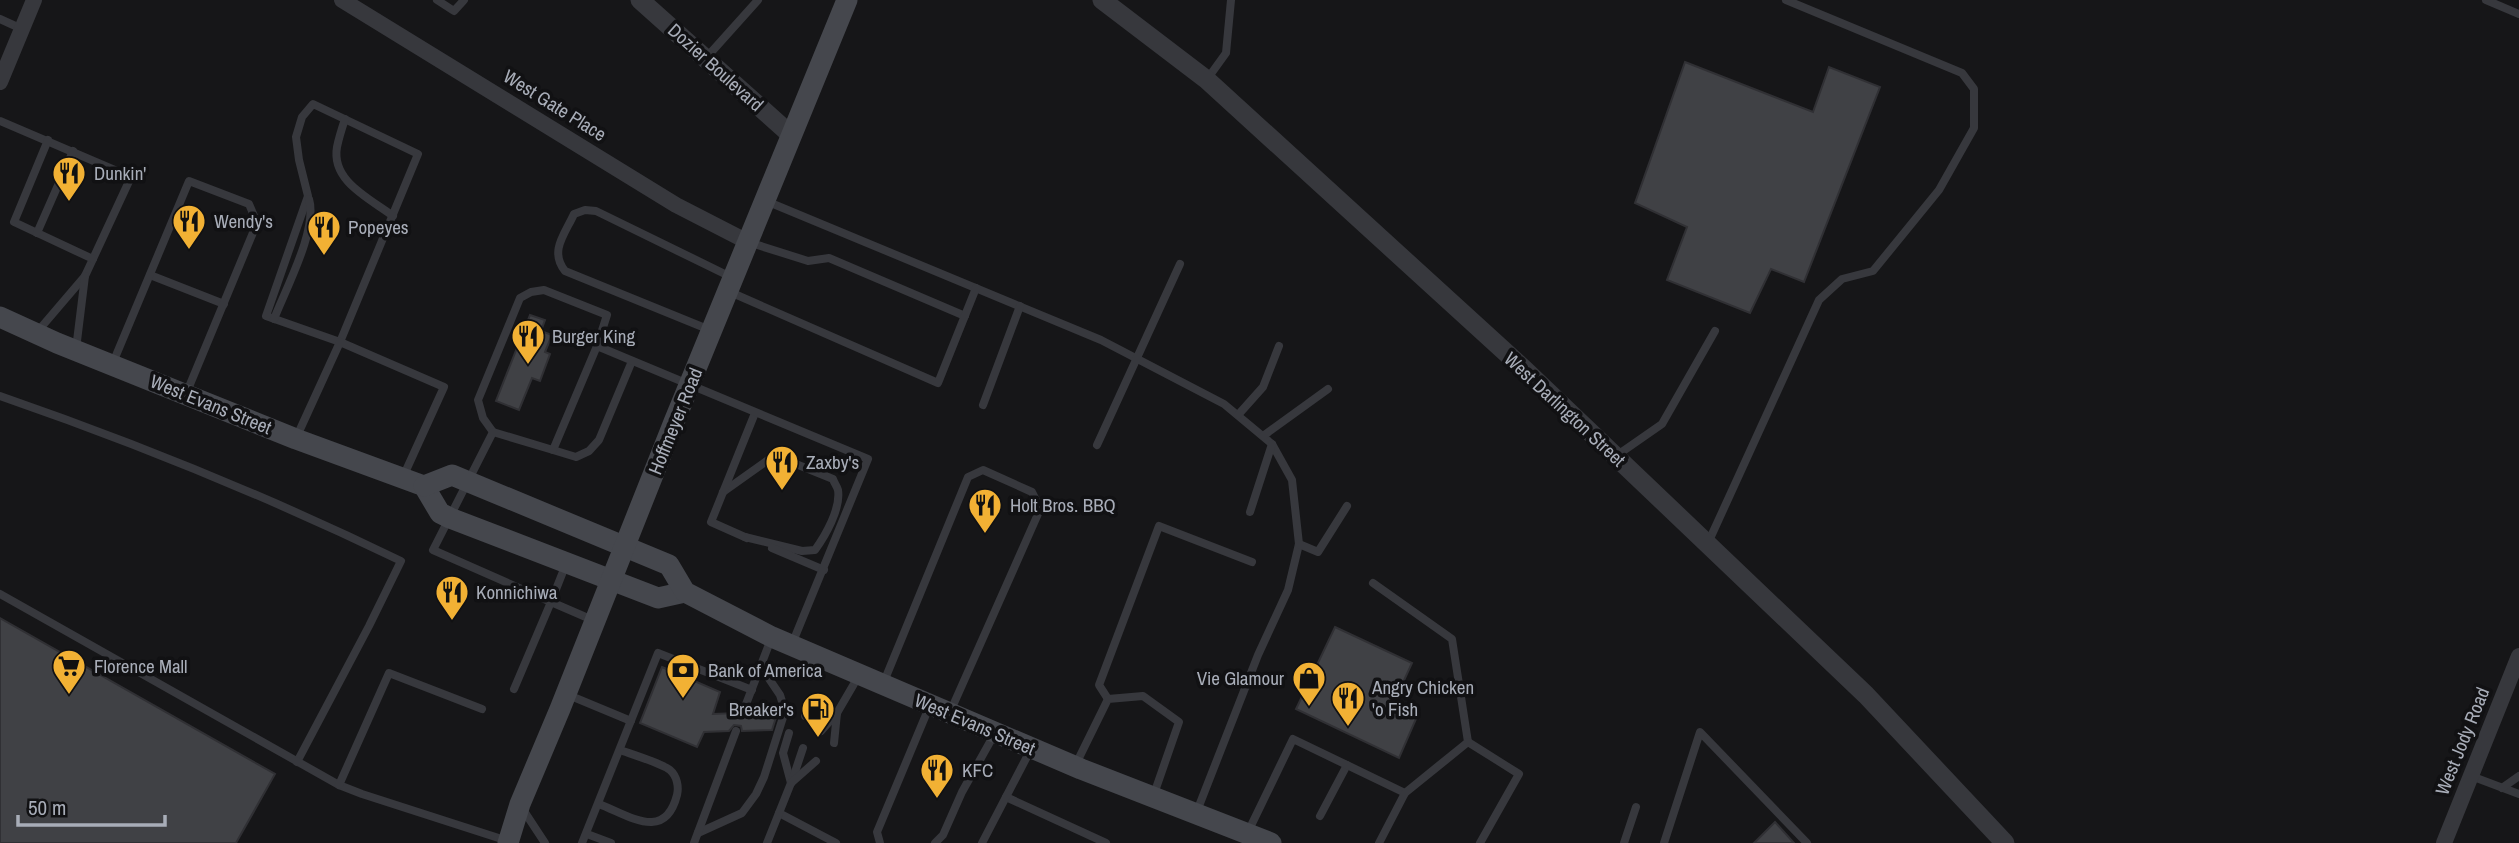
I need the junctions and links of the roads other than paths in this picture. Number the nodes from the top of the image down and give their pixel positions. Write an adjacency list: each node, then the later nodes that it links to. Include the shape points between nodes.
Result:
1 (34, 0): 14 (street)
2 (342, 0): 26 (street, West Gate Place, via 676,205)
3 (437, 0): 4 (lane, via 454,11)
4 (464, 0)
5 (640, 0): 15 (street, Dozier Boulevard)
6 (758, 0): 15 (lane)
7 (847, 0): 20 (main road, Hoffmeyer Road)
8 (1102, 0): 16 (street, West Darlington Street)
9 (1231, 0): 16 (lane, via 1226,53)
10 (1786, 0): 69 (lane, via 1962,73 1974,89 1973,128 1939,190 1873,271 1842,279 1819,300)
11 (2486, 0): 12 (lane)
12 (2519, 14)
13 (0, 19): 14 (lane)
14 (22, 29): 17 (street)
15 (706, 58): 20 (street, Dozier Boulevard)
16 (1207, 80): 60 (street, West Darlington Street)
17 (0, 82)
18 (345, 120): 24 (lane, via 337,149 339,172); 24 (lane, via 418,154); 40 (lane, via 313,104 302,117 296,137 308,196 270,317)
19 (0, 121): 21 (lane)
20 (791, 135): 23 (main road, Hoffmeyer Road)
21 (48, 140): 22 (lane); 25 (lane, via 13,222)
22 (73, 151): 25 (lane); 27 (lane, via 131,177)
23 (765, 200): 26 (main road, Hoffmeyer Road); 32 (lane)
24 (393, 216): 40 (lane)
25 (37, 233): 27 (lane)
26 (748, 242): 31 (main road, Hoffmeyer Road); 35 (lane, via 808,261 830,258)
27 (93, 259): 29 (lane)
28 (1180, 264): 44 (lane)
29 (85, 275): 39 (lane); 43 (lane)
30 (150, 275): 33 (lane); 33 (lane, via 189,181 249,204 257,223); 46 (lane)
31 (730, 284): 35 (lane, via 938,383); 37 (main road, Hoffmeyer Road); 37 (lane, via 585,209 574,214 556,253 565,271)
32 (976, 288): 34 (lane); 35 (lane)
33 (223, 304): 49 (lane)
34 (1020, 306): 44 (lane); 51 (lane)
35 (965, 316)
36 (3, 320): 39 (main road, West Evans Street)
37 (711, 330): 47 (main road, Hoffmeyer Road)
38 (1715, 331): 60 (lane, via 1662,424)
39 (36, 334): 43 (main road, West Evans Street)
40 (340, 342): 56 (lane); 61 (lane, via 444,387)
41 (597, 346): 45 (lane); 54 (lane, via 607,315 544,290 520,298 478,400); 59 (lane)
42 (1279, 346): 53 (lane, via 1263,387)
43 (76, 350): 46 (main road, West Evans Street)
44 (1138, 359): 53 (lane); 58 (lane)
45 (632, 361): 47 (lane); 59 (lane, via 599,440 576,457)
46 (113, 365): 49 (main road, West Evans Street)
47 (689, 385): 52 (lane); 71 (main road, Hoffmeyer Road)
48 (1328, 389): 55 (lane)
49 (186, 394): 56 (main road, West Evans Street)
50 (0, 396): 107 (lane, via 103,432 401,561)
51 (983, 405)
52 (755, 413): 64 (lane); 74 (lane, via 868,459)
53 (1238, 415): 55 (lane)
54 (493, 432): 59 (lane); 62 (lane)
55 (1263, 436): 57 (lane)
56 (296, 439): 61 (main road, West Evans Street)
57 (1272, 444): 66 (lane); 70 (lane, via 1292,480)
58 (1097, 445)
59 (553, 450)
60 (1616, 456): 69 (street, West Darlington Street)
61 (403, 477): 63 (main road, West Evans Street)
62 (466, 482): 63 (main road, West Evans Street, via 452,475); 67 (lane); 71 (main road, West Evans Street)
63 (424, 486): 67 (main road, via 440,513)
64 (723, 492): 68 (lane, via 710,522); 68 (lane, via 768,460 781,458 833,479 838,490 836,506 815,550)
65 (1347, 506): 70 (lane, via 1318,552)
66 (1250, 512)
67 (450, 518): 73 (main road); 79 (lane, via 433,550)
68 (745, 537): 74 (lane)
69 (1708, 542): 145 (street, West Darlington Street, via 1866,695)
70 (1299, 544): 123 (lane, via 1288,590)
71 (624, 547): 75 (main road, Hoffmeyer Road); 77 (main road, West Evans Street, via 669,565)
72 (1252, 562): 90 (lane, via 1159,526 1099,685)
73 (567, 563): 75 (main road); 79 (lane)
74 (824, 570): 81 (lane)
75 (611, 581): 77 (main road, via 658,598); 80 (main road, Hoffmeyer Road)
76 (1373, 583): 101 (lane, via 1452,639)
77 (685, 592): 81 (main road, West Evans Street)
78 (0, 594): 107 (lane)
79 (551, 601): 80 (lane); 87 (lane)
80 (595, 621): 89 (main road, Hoffmeyer Road)
81 (782, 641): 83 (lane); 84 (main road, West Evans Street)
82 (2519, 656): 85 (street, West Jody Road)
83 (761, 667): 88 (lane); 125 (lane, via 785,710 764,776 742,813)
84 (860, 674): 86 (main road, West Evans Street); 94 (lane)
85 (2514, 680): 110 (street, West Jody Road)
86 (883, 684): 92 (main road, West Evans Street); 92 (lane, via 968,477 983,470 1032,492 1038,514)
87 (514, 690)
88 (752, 690): 93 (lane); 96 (lane, via 657,653)
89 (566, 694): 96 (lane); 119 (main road, Hoffmeyer Road)
90 (1108, 699): 109 (lane); 118 (lane, via 1143,696 1180,722)
91 (482, 709): 113 (lane, via 389,673)
92 (940, 709): 100 (main road, West Evans Street); 135 (lane, via 877,832)
93 (743, 712)
94 (837, 713): 95 (lane); 97 (lane); 102 (lane)
95 (805, 716)
96 (631, 721): 105 (lane)
97 (821, 730)
98 (736, 731): 125 (lane)
99 (789, 733): 112 (lane, via 783,753)
100 (995, 733): 104 (main road, West Evans Street); 136 (lane)
101 (1468, 742): 115 (lane); 141 (lane, via 1519,774)
102 (834, 743)
103 (803, 748): 112 (lane)
104 (1031, 748): 109 (main road, West Evans Street); 117 (lane)
105 (620, 750): 120 (lane); 120 (lane, via 670,770 678,790 675,802 659,823)
106 (816, 761): 112 (lane)
107 (297, 762): 113 (lane)
108 (1347, 765): 115 (lane); 124 (lane); 127 (lane, via 1293,739)
109 (1075, 767): 118 (main road, West Evans Street)
110 (2471, 776): 114 (lane); 146 (street, West Jody Road)
111 (2519, 776): 114 (lane)
112 (792, 783): 122 (lane)
113 (339, 785): 128 (lane)
114 (2502, 788): 116 (lane)
115 (1405, 793): 140 (lane)
116 (2519, 794)
117 (1006, 797): 137 (lane); 138 (lane)
118 (1153, 797): 123 (main road, West Evans Street)
119 (520, 804): 128 (main road, Hoffmeyer Road); 129 (lane)
120 (598, 804): 126 (lane)
121 (1636, 807): 142 (lane)
122 (779, 813): 133 (lane); 134 (lane)
123 (1196, 814): 127 (main road, West Evans Street)
124 (1320, 816)
125 (698, 833): 132 (lane)
126 (587, 834): 130 (lane); 131 (lane)
127 (1245, 839): 139 (main road, West Evans Street)
128 (509, 842)
129 (545, 843)
130 (582, 843)
131 (611, 843)
132 (694, 843)
133 (766, 843)
134 (836, 843)
135 (880, 843)
136 (935, 843)
137 (982, 843)
138 (1106, 843)
139 (1271, 843)
140 (1379, 843)
141 (1480, 843)
142 (1625, 843)
143 (1664, 843): 144 (lane, via 1700,732)
144 (1807, 843)
145 (2005, 843)
146 (2444, 843)

